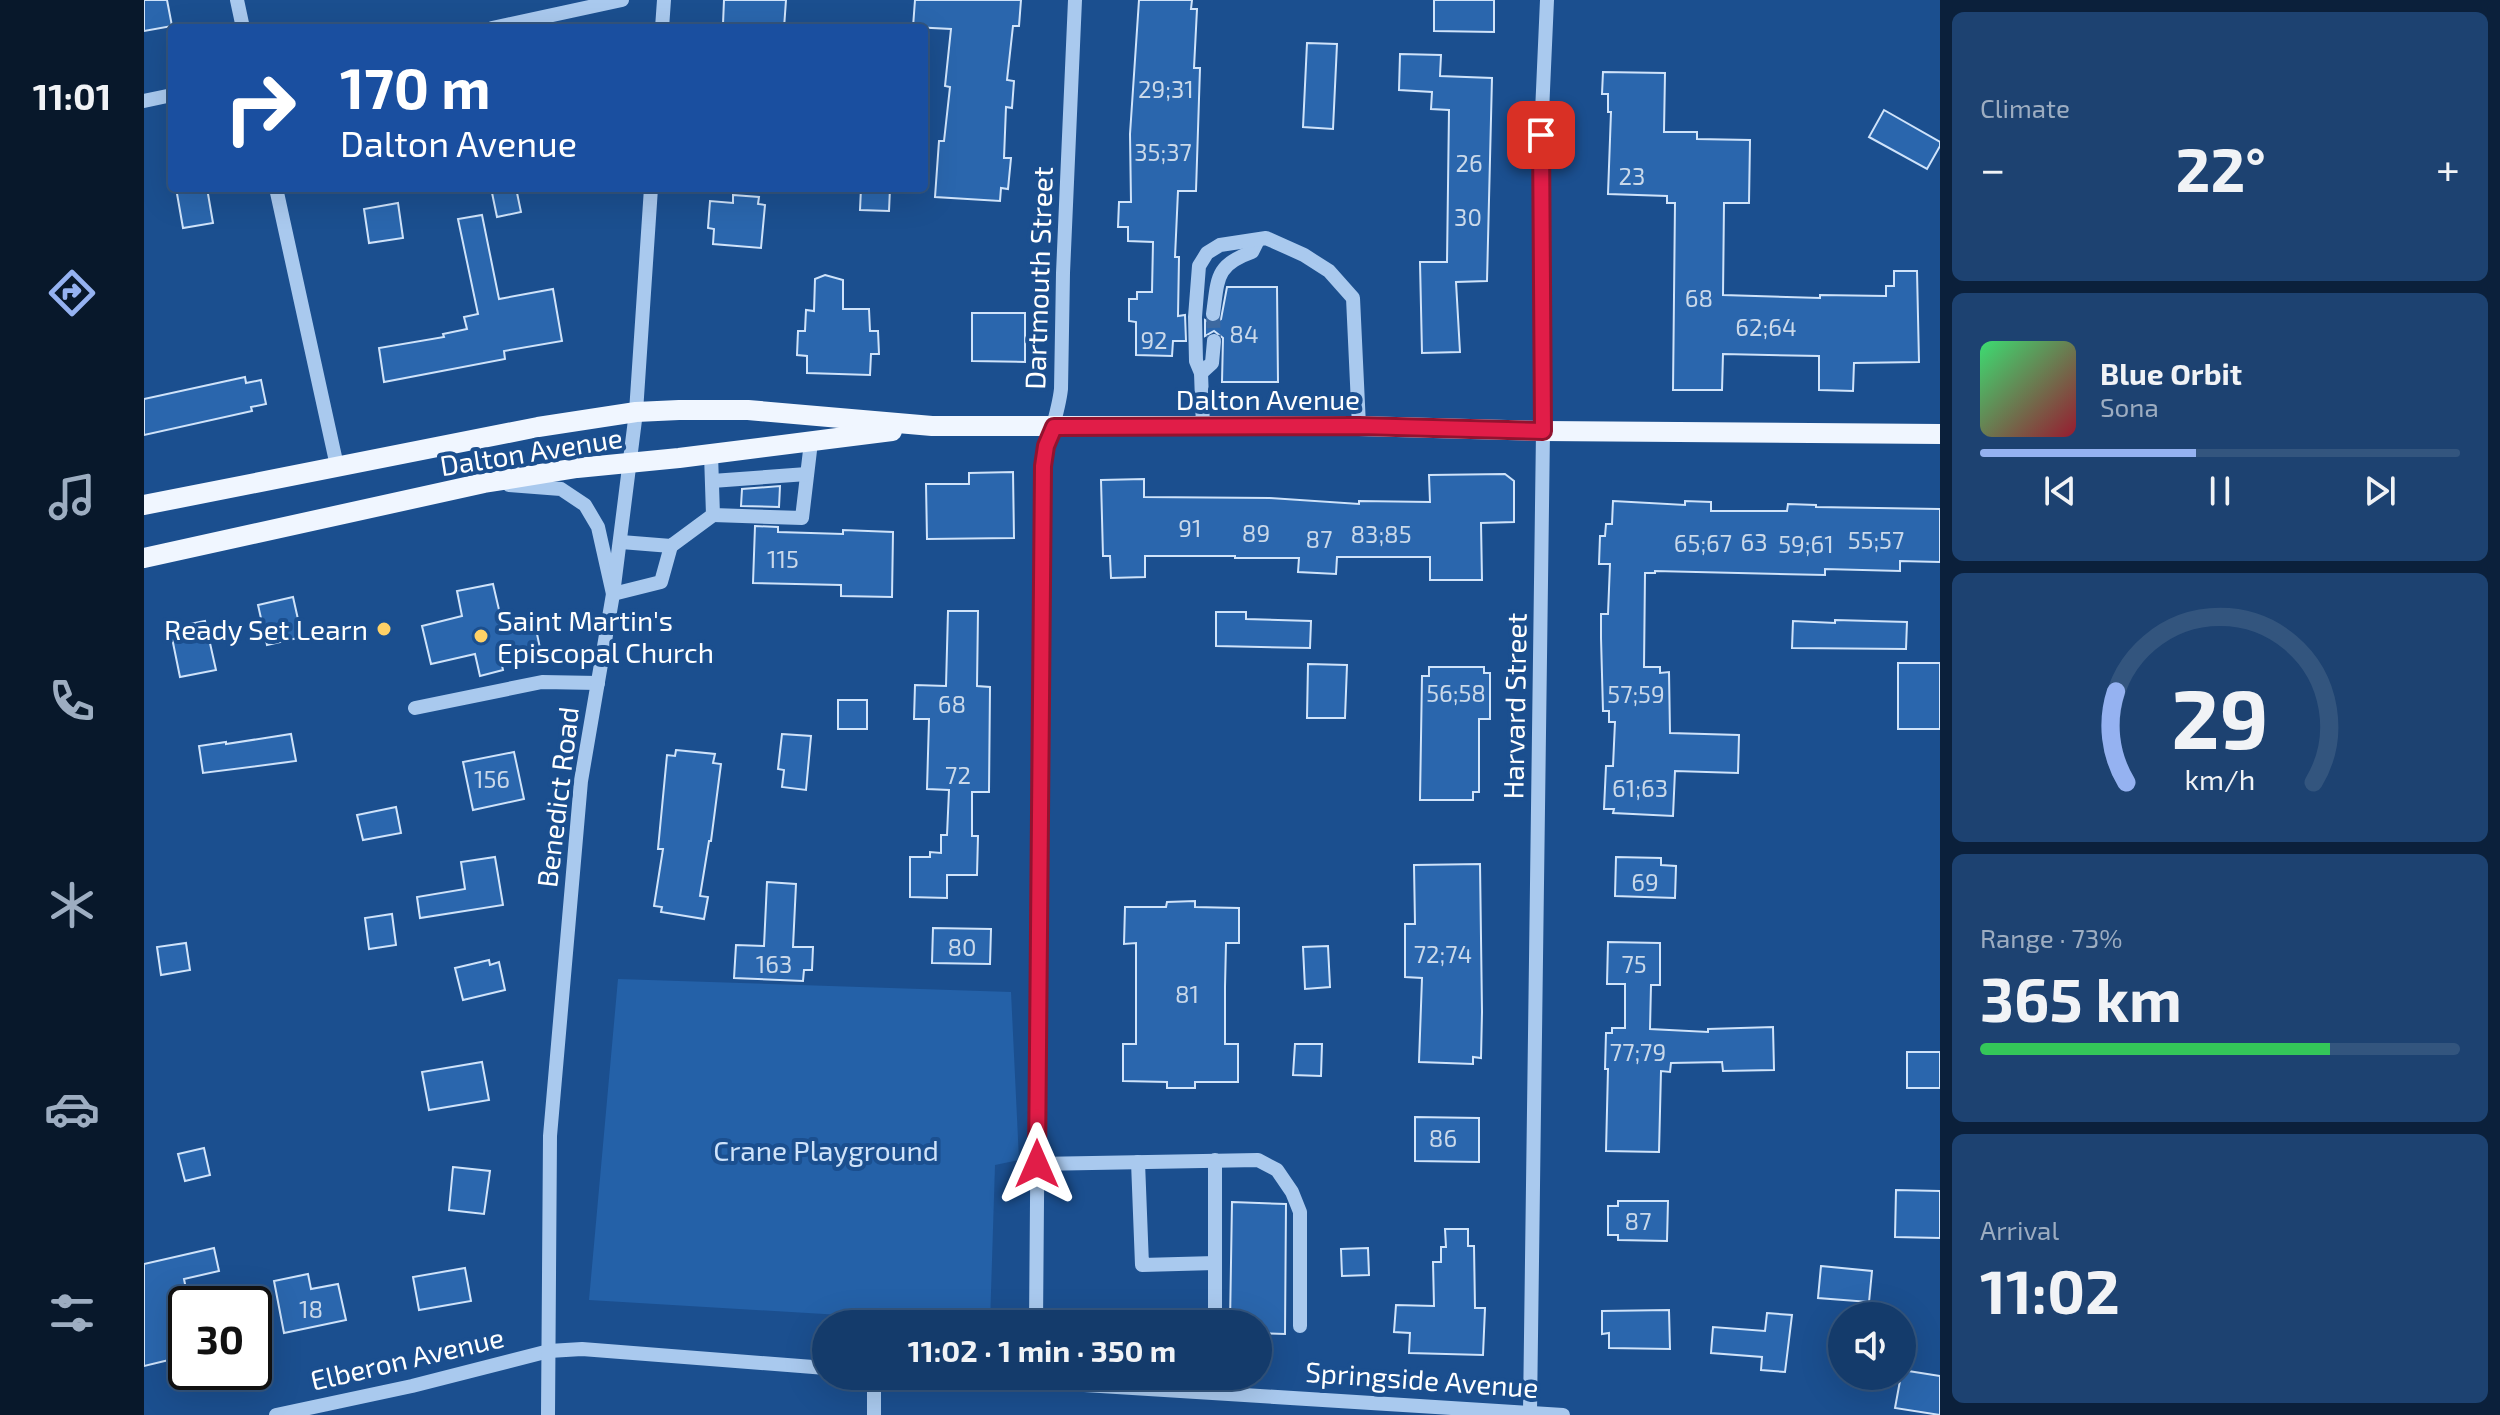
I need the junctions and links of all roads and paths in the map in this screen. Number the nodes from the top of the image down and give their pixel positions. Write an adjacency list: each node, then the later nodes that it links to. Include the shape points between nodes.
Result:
1 (237, 0): 6 (street)
2 (622, 0): 7 (street)
3 (664, 0): 8 (street)
4 (1075, 0): 20 (street, Dartmouth Street, via 1061,389)
5 (1547, 0): 22 (street, Harvard Street, via 1541,135)
6 (242, 24)
7 (511, 24)
8 (662, 24)
9 (168, 96): 10 (street)
10 (144, 101)
11 (277, 192): 27 (street)
12 (651, 192): 17 (street, Benedict Road)
13 (1258, 240): 14 (street, via 1252,252 1234,258 1219,275); 16 (street, via 1220,245 1199,266 1195,346); 19 (street, via 1266,238 1304,255 1329,271 1353,298)
14 (1213, 314)
15 (1214, 341): 16 (street, via 1212,363)
16 (1201, 373): 21 (street)
17 (636, 412): 18 (main road, Dalton Avenue, via 748,410); 26 (street, Benedict Road); 27 (main road, Dalton Avenue)
18 (932, 426): 20 (main road, Dalton Avenue); 24 (main road, Dalton Avenue)
19 (1359, 426): 21 (main road, Dalton Avenue); 22 (main road, Dalton Avenue)
20 (1054, 427): 21 (main road, Dalton Avenue); 41 (street, Dartmouth Street, via 1043,466)
21 (1203, 427)
22 (1543, 431): 23 (main road, Dalton Avenue); 51 (street, Harvard Street)
23 (1940, 434)
24 (811, 442): 25 (main road, Dalton Avenue); 28 (street)
25 (711, 454): 26 (main road, Dalton Avenue); 29 (street)
26 (630, 464): 30 (main road, Dalton Avenue); 33 (street, Benedict Road)
27 (337, 466): 31 (main road, Dalton Avenue)
28 (807, 474): 29 (street); 32 (street, via 802,518)
29 (712, 481): 32 (street)
30 (484, 483): 35 (main road, Dalton Avenue); 36 (street, via 561,489 585,505 598,527)
31 (144, 505)
32 (713, 515): 34 (street)
33 (621, 542): 34 (street); 36 (street, Benedict Road)
34 (671, 546): 36 (street, via 661,582)
35 (144, 558)
36 (613, 594): 37 (street, Benedict Road)
37 (598, 683): 38 (street, via 542,682); 46 (street, Benedict Road, via 581,781 550,1136)
38 (415, 708)
39 (1215, 1160): 40 (street); 42 (street); 45 (street, via 1258,1160 1277,1170 1292,1192 1300,1212)
40 (1138, 1162): 41 (street); 42 (street, via 1142,1265)
41 (1037, 1164): 43 (street, Dartmouth Street)
42 (1215, 1263): 44 (street)
43 (1036, 1310)
44 (1215, 1310)
45 (1300, 1326)
46 (549, 1351): 47 (street); 52 (street, Elberon Avenue); 53 (street, Benedict Road)
47 (812, 1367)
48 (874, 1390): 54 (street)
49 (1166, 1390): 50 (street, Springside Avenue)
50 (1391, 1409): 51 (street, Springside Avenue)
51 (1530, 1412): 55 (street, Springside Avenue)
52 (276, 1415)
53 (548, 1415)
54 (874, 1415)
55 (1563, 1415)

